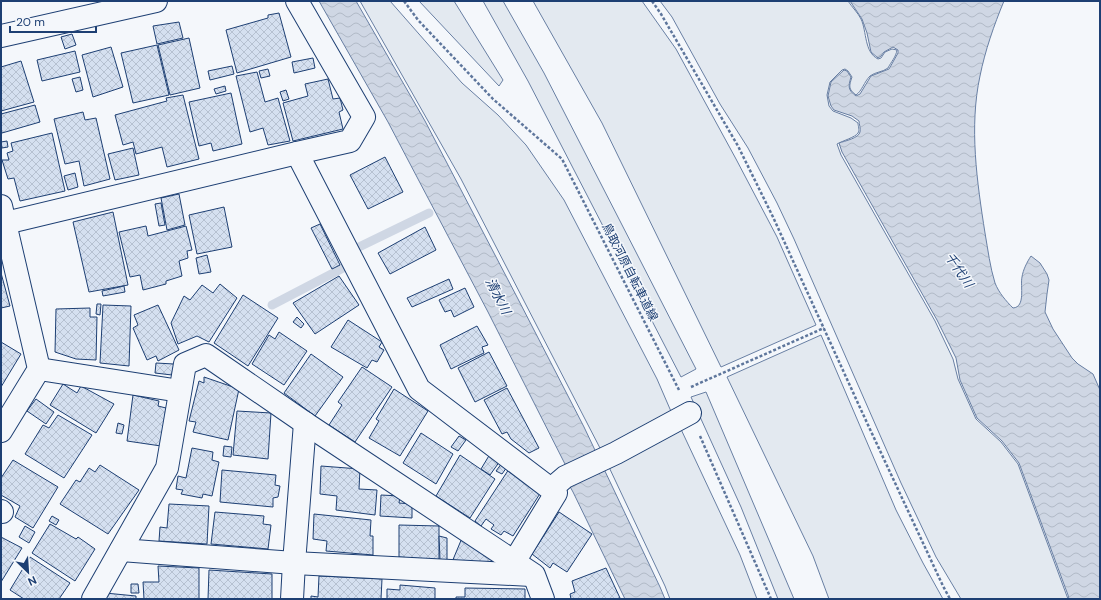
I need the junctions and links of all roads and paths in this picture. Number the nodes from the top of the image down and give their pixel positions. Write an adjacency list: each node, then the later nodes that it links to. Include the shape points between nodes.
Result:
1 (156, 1): 5 (street)
2 (297, 1): 6 (street, via 364,117 350,142)
3 (404, 1): 11 (path, 鳥取河原自転車道線, via 418,20 493,99 562,159)
4 (652, 1): 8 (path, via 738,146)
5 (1, 36)
6 (297, 153): 7 (street); 15 (street, via 419,389)
7 (2, 218): 9 (street)
8 (824, 328): 11 (path); 24 (path)
9 (40, 369): 10 (street); 14 (street)
10 (180, 391): 13 (street, via 185,364 206,355); 16 (street, via 167,468)
11 (680, 391): 12 (path, 鳥取河原自転車道線)
12 (690, 413): 15 (street); 23 (path, 鳥取河原自転車道線)
13 (305, 424): 17 (street); 18 (street)
14 (1, 431)
15 (558, 483): 17 (street, via 556,492)
16 (121, 550): 18 (street); 20 (street)
17 (514, 562): 19 (street)
18 (294, 563): 19 (street); 21 (street)
19 (534, 575): 22 (street)
20 (93, 599)
21 (292, 599)
22 (543, 599)
23 (771, 599)
24 (950, 599)

